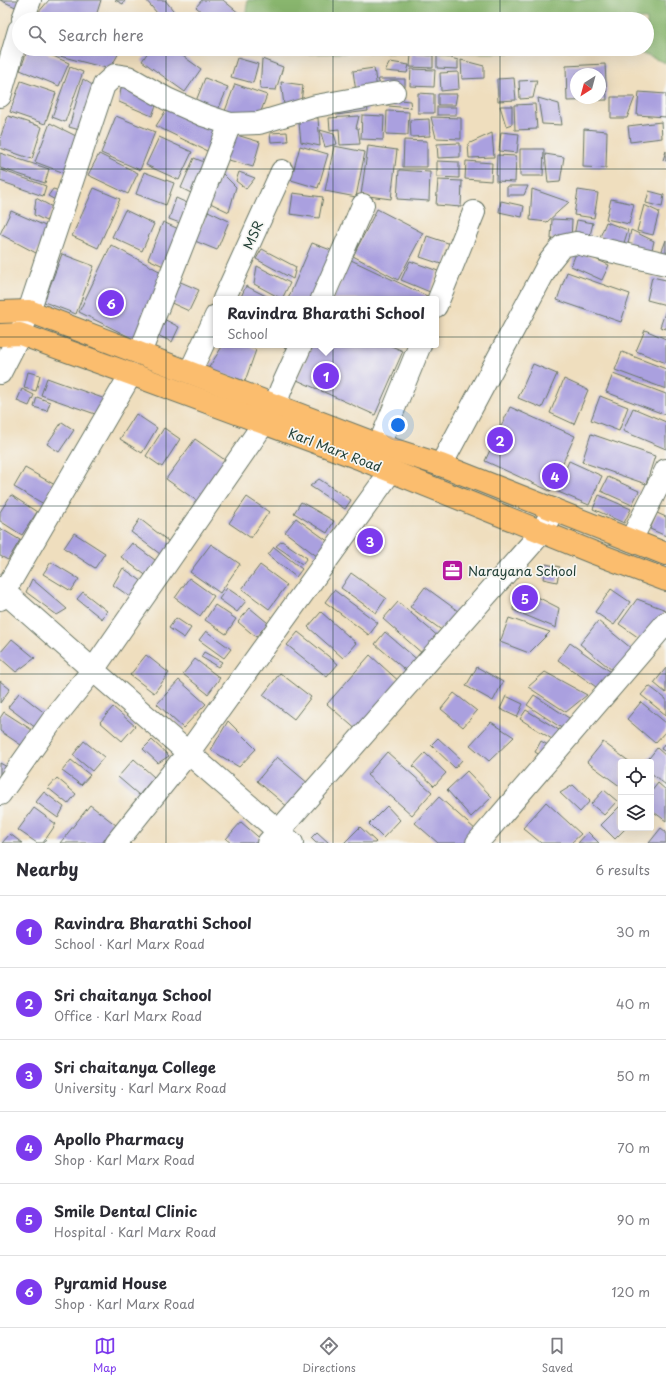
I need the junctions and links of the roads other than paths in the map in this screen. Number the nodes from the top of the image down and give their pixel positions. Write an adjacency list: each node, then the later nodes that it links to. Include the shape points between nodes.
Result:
1 (30, 0): 2 (street)
2 (26, 12)
3 (12, 54): 5 (street)
4 (394, 92): 6 (street, via 316,106 259,123)
5 (0, 96)
6 (230, 124): 14 (street, via 167,99 128,77 115,75 104,85); 20 (street)
7 (282, 171): 11 (street, MSR)
8 (363, 205): 12 (street)
9 (474, 212): 13 (street)
10 (666, 264): 27 (street, via 576,243 562,246 550,260)
11 (225, 296)
12 (323, 296)
13 (439, 299)
14 (29, 311): 15 (main road, Karl Marx Road); 17 (street); 20 (main road, Karl Marx Road)
15 (0, 312)
16 (213, 322): 21 (street)
17 (10, 334): 22 (street); 23 (main road, Karl Marx Road)
18 (300, 348): 24 (street)
19 (419, 348): 26 (street)
20 (140, 353): 21 (main road, Karl Marx Road)
21 (190, 372): 24 (main road, Karl Marx Road)
22 (0, 373)
23 (131, 374): 25 (main road, Karl Marx Road); 35 (street)
24 (276, 405): 26 (main road, Karl Marx Road)
25 (264, 423): 29 (main road, Karl Marx Road); 37 (street)
26 (379, 445): 27 (main road, Karl Marx Road)
27 (441, 465): 30 (main road, Karl Marx Road)
28 (666, 470): 32 (street)
29 (391, 471): 31 (main road, Karl Marx Road); 38 (street)
30 (553, 509): 31 (street); 32 (main road, Karl Marx Road)
31 (542, 532): 34 (main road, Karl Marx Road); 40 (street)
32 (631, 540): 33 (main road, Karl Marx Road)
33 (666, 554)
34 (666, 580)
35 (1, 593): 37 (street)
36 (666, 623): 42 (street)
37 (93, 670): 38 (street); 39 (street, via 52,721)
38 (188, 753): 40 (street); 41 (street)
39 (0, 794)
40 (280, 839)
41 (116, 843)
42 (477, 843)

